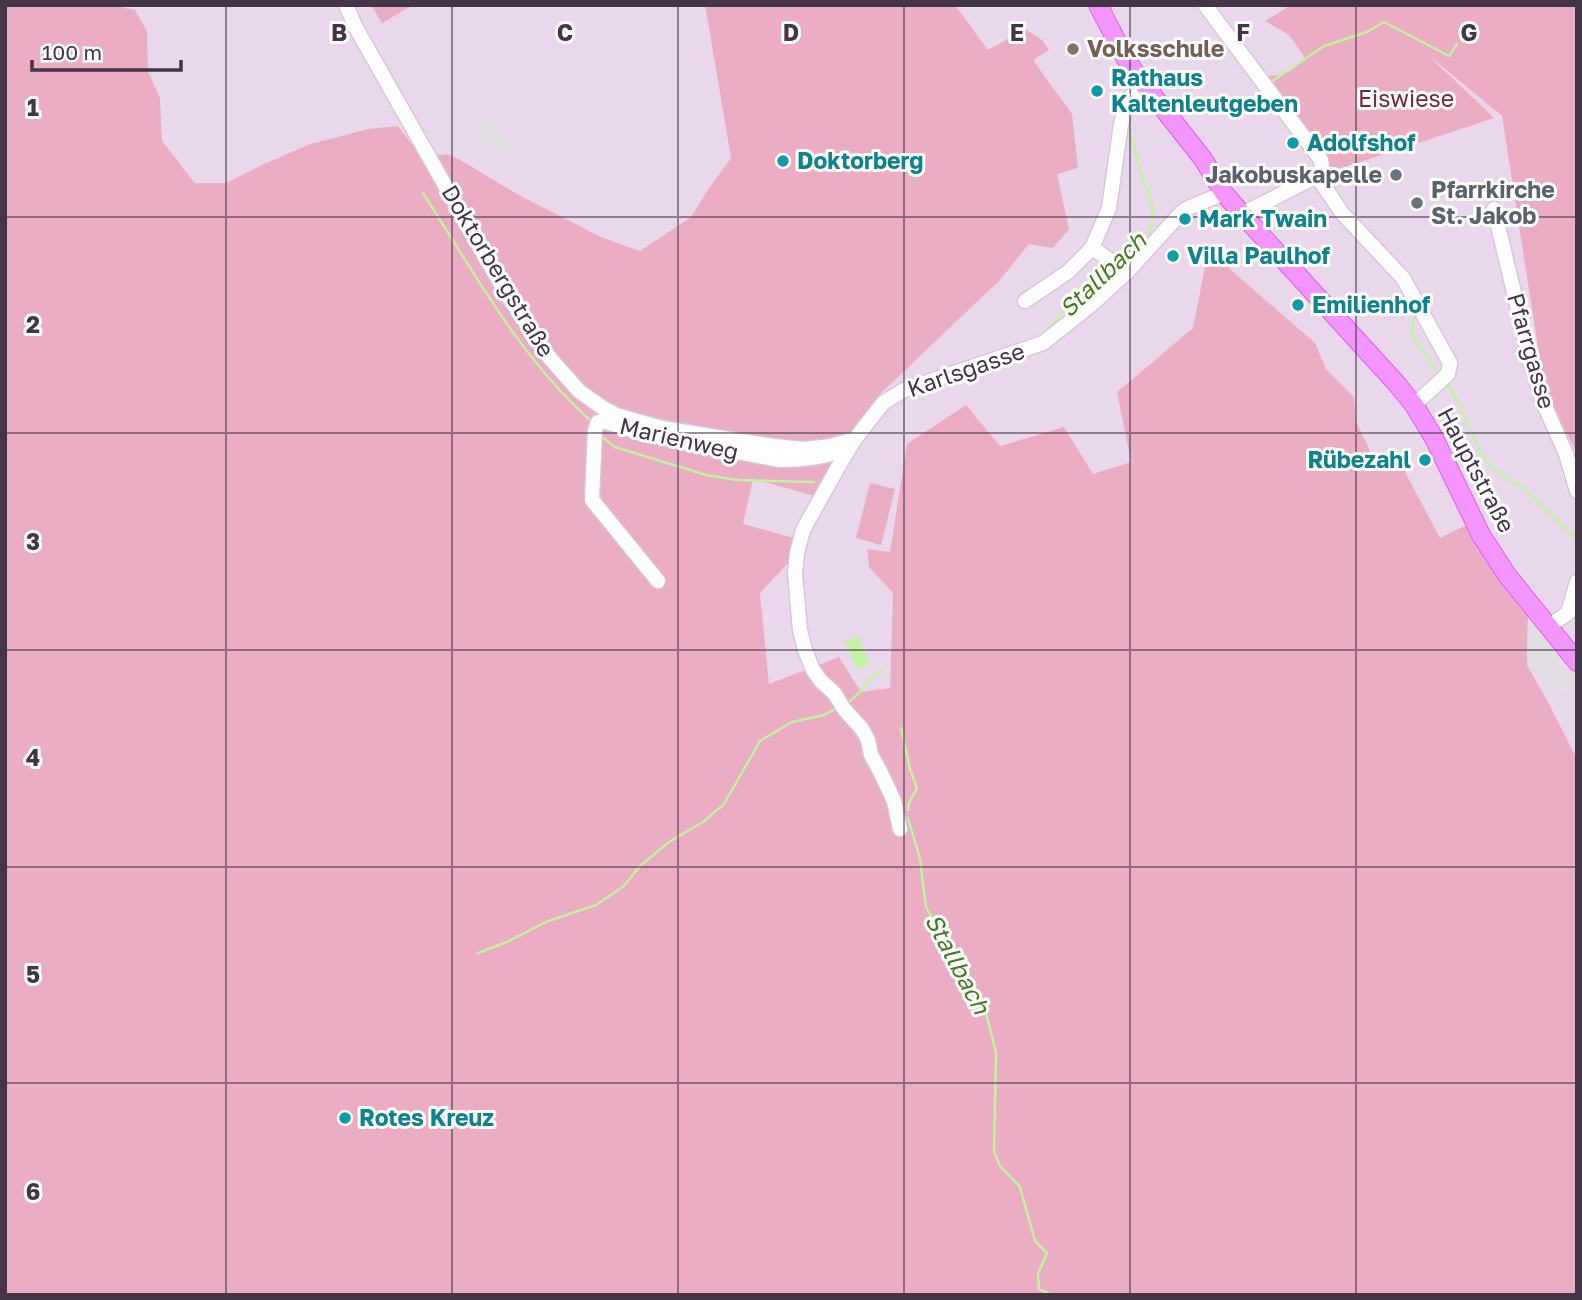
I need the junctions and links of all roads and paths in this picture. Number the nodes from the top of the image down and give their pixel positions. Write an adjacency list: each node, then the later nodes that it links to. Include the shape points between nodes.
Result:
1 (346, 5): 13 (street, Doktorbergstraße, via 506,293 549,357 579,391 616,415 662,428 803,449)
2 (1098, 5): 4 (main road, Hauptstraße)
3 (1206, 5): 5 (street, via 1321,160)
4 (1145, 86): 6 (main road, Hauptstraße); 9 (street, via 1127,103 1109,208)
5 (1317, 176): 8 (street); 12 (street, via 1342,213 1403,278 1449,362 1443,379)
6 (1224, 193): 8 (main road, Hauptstraße); 10 (street, Karlsgasse, via 1186,209)
7 (1494, 209): 14 (street, Pfarrgasse, via 1531,364)
8 (1242, 215): 12 (main road, Hauptstraße)
9 (1092, 248): 10 (street); 11 (street, via 1068,272)
10 (1116, 265): 13 (street, Karlsgasse, via 1091,305 1043,343 904,390 883,403)
11 (1025, 301)
12 (1414, 405): 17 (main road, Hauptstraße, via 1481,535)
13 (855, 439): 15 (street, Marienweg, via 825,456 779,460 598,422 592,500); 19 (street, Karlsgasse, via 803,530 795,573 797,609 813,670 862,729 894,802)
14 (1577, 491)
15 (658, 581)
16 (1577, 582): 17 (street, via 1568,613)
17 (1549, 626): 18 (main road, Hauptstraße)
18 (1577, 662)
19 (900, 829)

